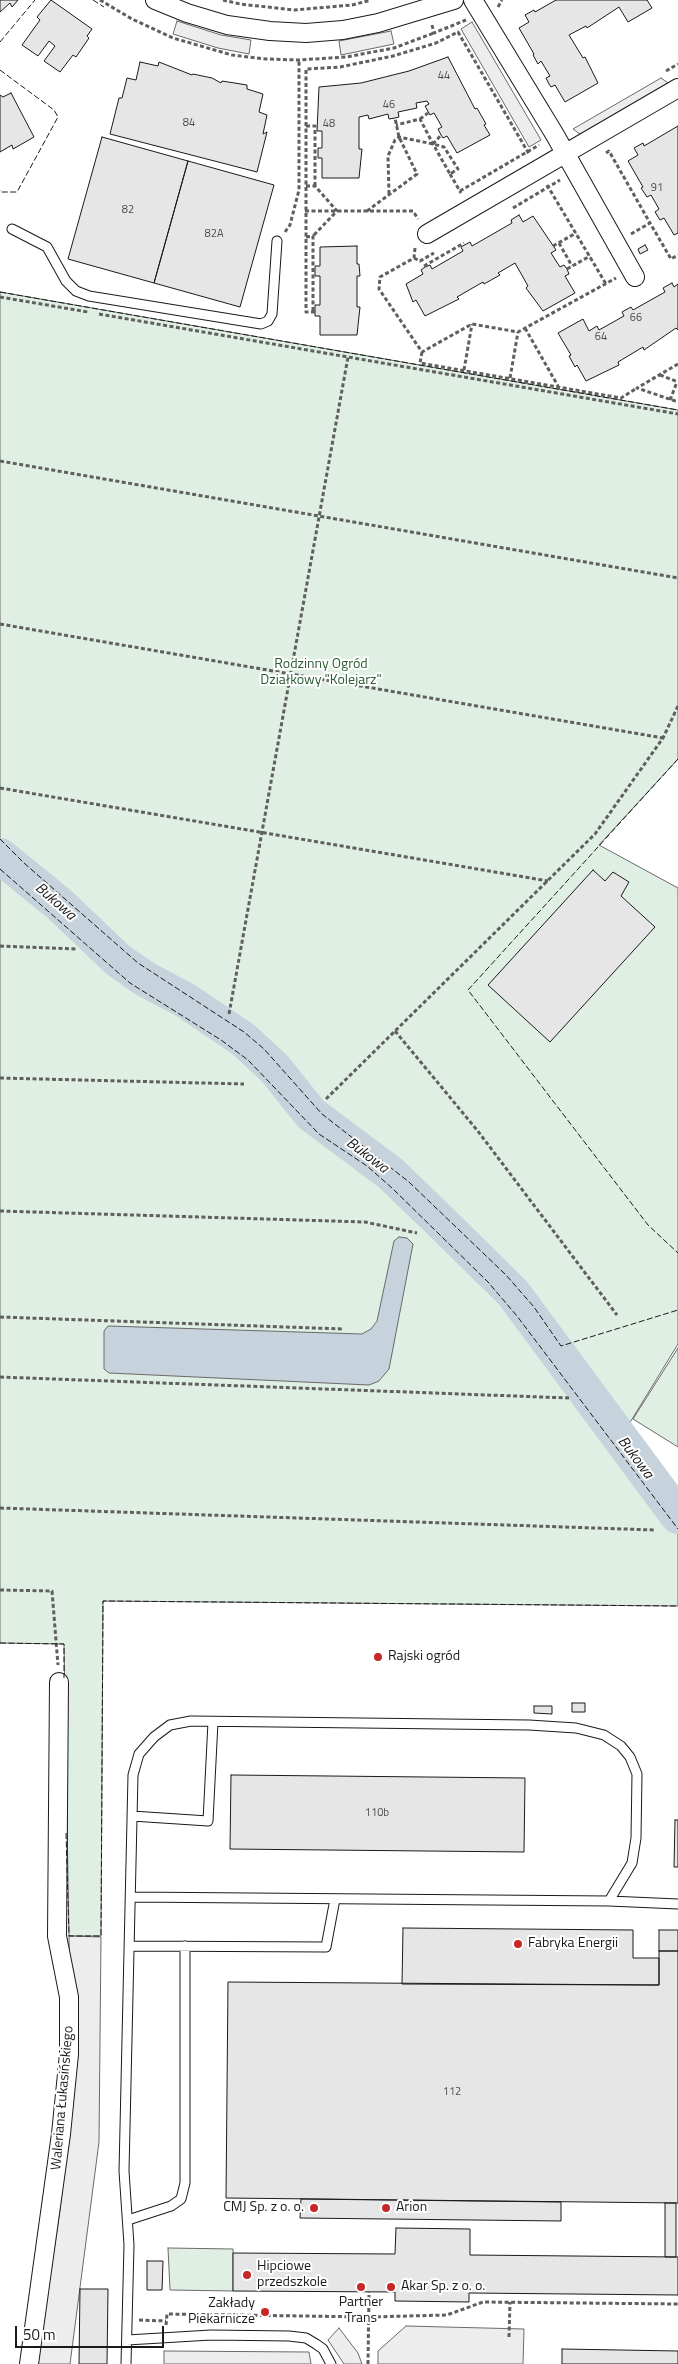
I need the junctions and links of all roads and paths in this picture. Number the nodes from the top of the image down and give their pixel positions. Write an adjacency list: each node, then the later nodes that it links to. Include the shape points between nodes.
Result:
1 (155, 0): 4 (street, via 228,25 306,33 378,23)
2 (224, 0): 3 (path, via 294,10 352,5)
3 (371, 0)
4 (454, 0)
5 (473, 0): 16 (street)
6 (299, 60): 39 (path, via 299,190 290,226)
7 (678, 88): 16 (street)
8 (428, 113): 10 (path)
9 (394, 118): 11 (path)
10 (420, 120): 11 (path); 15 (path)
11 (396, 125): 14 (path)
12 (306, 126): 17 (path); 18 (path, via 316,126); 20 (path, via 306,69 340,67 392,56 436,43 458,32)
13 (441, 135): 15 (path)
14 (399, 137): 15 (path); 26 (path, via 388,156); 26 (path, via 418,174)
15 (433, 144): 22 (path); 22 (path, via 444,147 458,169)
16 (565, 152): 20 (street); 21 (street)
17 (306, 153): 18 (path); 23 (path)
18 (316, 153): 24 (path)
19 (601, 156): 32 (path, via 609,151)
20 (537, 168): 25 (path); 27 (street)
21 (575, 170): 25 (path); 40 (street)
22 (450, 174): 27 (path)
23 (306, 186): 24 (path); 31 (path)
24 (315, 186): 29 (path)
25 (549, 188): 28 (path); 34 (path)
26 (389, 194): 30 (path)
27 (470, 208): 38 (street)
28 (508, 210)
29 (337, 211): 30 (path); 31 (path); 35 (path)
30 (367, 211): 38 (path, via 413,211)
31 (305, 212): 36 (path)
32 (650, 223): 40 (path); 44 (path, via 671,259)
33 (12, 229): 39 (lane, via 47,247 66,281 76,291 89,296 261,324 272,314)
34 (576, 233): 41 (path); 45 (path)
35 (313, 236): 36 (path); 51 (path)
36 (306, 237): 50 (path)
37 (460, 238): 47 (path, via 464,244 424,267)
38 (422, 239): 46 (path)
39 (277, 241)
40 (616, 242): 52 (street)
41 (559, 243): 42 (path); 48 (path)
42 (553, 246)
43 (436, 252): 47 (path)
44 (678, 255)
45 (590, 256): 48 (path); 53 (path)
46 (414, 258): 47 (path); 58 (path, via 380,277 379,289)
47 (420, 261)
48 (572, 266): 49 (path)
49 (567, 269)
50 (306, 272): 51 (path); 51 (path, via 306,312 314,312)
51 (314, 272)
52 (633, 273): 53 (path)
53 (606, 284): 56 (path)
54 (0, 297): 59 (path)
55 (472, 324): 57 (path); 58 (path); 61 (path)
56 (525, 328): 57 (path); 65 (path)
57 (518, 332): 63 (path)
58 (422, 352): 61 (path, via 420,363)
59 (348, 357): 69 (path); 71 (path)
60 (678, 364): 62 (path)
61 (464, 370): 63 (path)
62 (660, 374): 64 (path); 66 (path)
63 (510, 378): 65 (path)
64 (678, 382): 67 (path)
65 (559, 386): 66 (path, via 621,398)
66 (637, 388): 67 (path)
67 (670, 400): 68 (path)
68 (678, 402)
69 (678, 414)
70 (0, 462): 71 (path)
71 (320, 516): 72 (path); 74 (path)
72 (678, 578)
73 (0, 624): 74 (path)
74 (290, 674): 76 (path); 78 (path)
75 (678, 706): 76 (path)
76 (663, 738): 79 (path, via 595,834)
77 (0, 788): 78 (path)
78 (262, 832): 79 (path); 82 (path)
79 (548, 881): 83 (path)
80 (0, 946): 81 (path)
81 (76, 949)
82 (229, 1014)
83 (396, 1031): 86 (path); 89 (path, via 477,1130)
84 (0, 1078): 85 (path)
85 (244, 1084)
86 (326, 1099)
87 (0, 1211): 88 (path, via 366,1222)
88 (417, 1232)
89 (617, 1315)
90 (0, 1317): 91 (path)
91 (343, 1329)
92 (0, 1377): 93 (path)
93 (569, 1398)
94 (0, 1508): 95 (path)
95 (654, 1530)
96 (0, 1590): 97 (path, via 52,1591)
97 (57, 1644)
98 (59, 1682): 117 (street, Waleriana Łukasińskiego, via 57,1936 69,1997 70,2054)
99 (213, 1722): 100 (lane, via 190,1721 170,1725 139,1754 133,1775); 100 (lane, via 208,1821); 103 (lane, via 529,1725 576,1728 604,1735 626,1752 637,1774 636,1838 632,1862)
100 (132, 1816): 101 (lane)
101 (131, 1897): 102 (lane); 105 (lane)
102 (335, 1899): 103 (lane); 106 (lane, via 326,1947)
103 (609, 1901): 104 (lane)
104 (678, 1904)
105 (129, 1946): 106 (lane); 107 (lane, via 124,2172)
106 (185, 1946): 107 (lane, via 185,2183 181,2198 171,2206)
107 (128, 2220): 116 (lane)
108 (369, 2292): 111 (path)
109 (510, 2302): 110 (path); 111 (path, via 483,2302 447,2315); 115 (path)
110 (678, 2304)
111 (369, 2317): 113 (path, via 167,2314); 120 (path)
112 (144, 2320): 113 (path)
113 (166, 2321): 114 (path)
114 (165, 2330)
115 (509, 2337)
116 (127, 2340): 118 (lane); 119 (lane, via 211,2335 289,2336 306,2338 316,2344)
117 (29, 2364)
118 (126, 2364)
119 (332, 2364)
120 (368, 2364)

